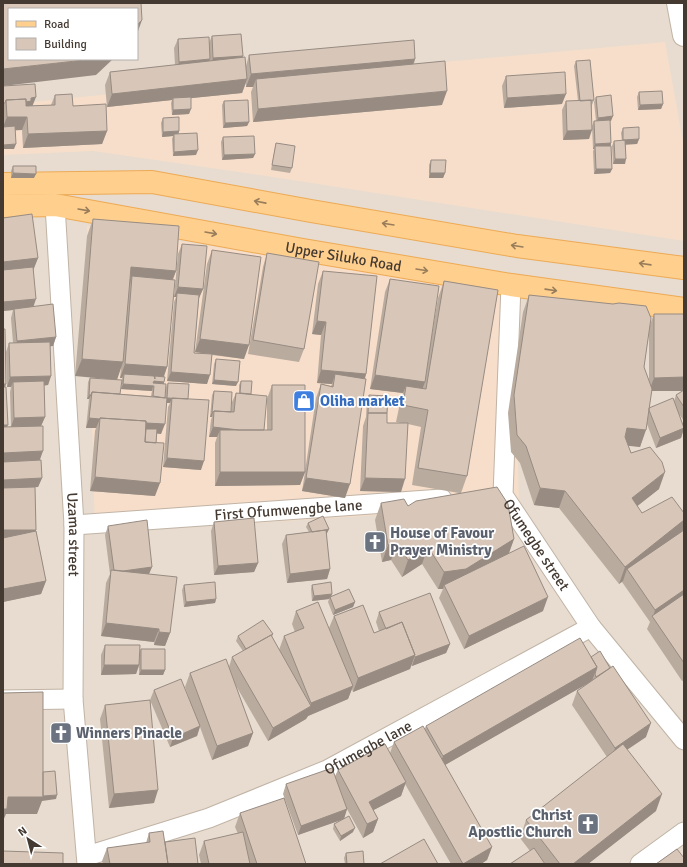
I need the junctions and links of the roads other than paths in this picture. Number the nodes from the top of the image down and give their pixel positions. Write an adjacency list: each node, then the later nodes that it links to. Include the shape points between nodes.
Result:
1 (678, 3): 2 (street)
2 (684, 35)
3 (3, 184): 6 (main road, one-way to 3, via 517,246 152,182)
4 (55, 205): 5 (main road, Upper Siluko Road); 7 (main road, Upper Siluko Road, one-way to 7); 10 (street, Uzama street)
5 (3, 206)
6 (680, 264)
7 (510, 285): 8 (main road, Upper Siluko Road, one-way to 8); 11 (street, Ofumegbe street, via 495,495)
8 (684, 309)
9 (456, 498): 10 (street, First Ofumwengbe lane)
10 (74, 525): 12 (street, Uzama street)
11 (591, 627): 14 (street, Ofumegbe street); 16 (street, Ofumegbe lane, via 327,770 209,818)
12 (73, 699): 13 (street); 16 (street, Uzama street)
13 (3, 700)
14 (684, 740)
15 (684, 832): 17 (street)
16 (87, 860)
17 (640, 864)

